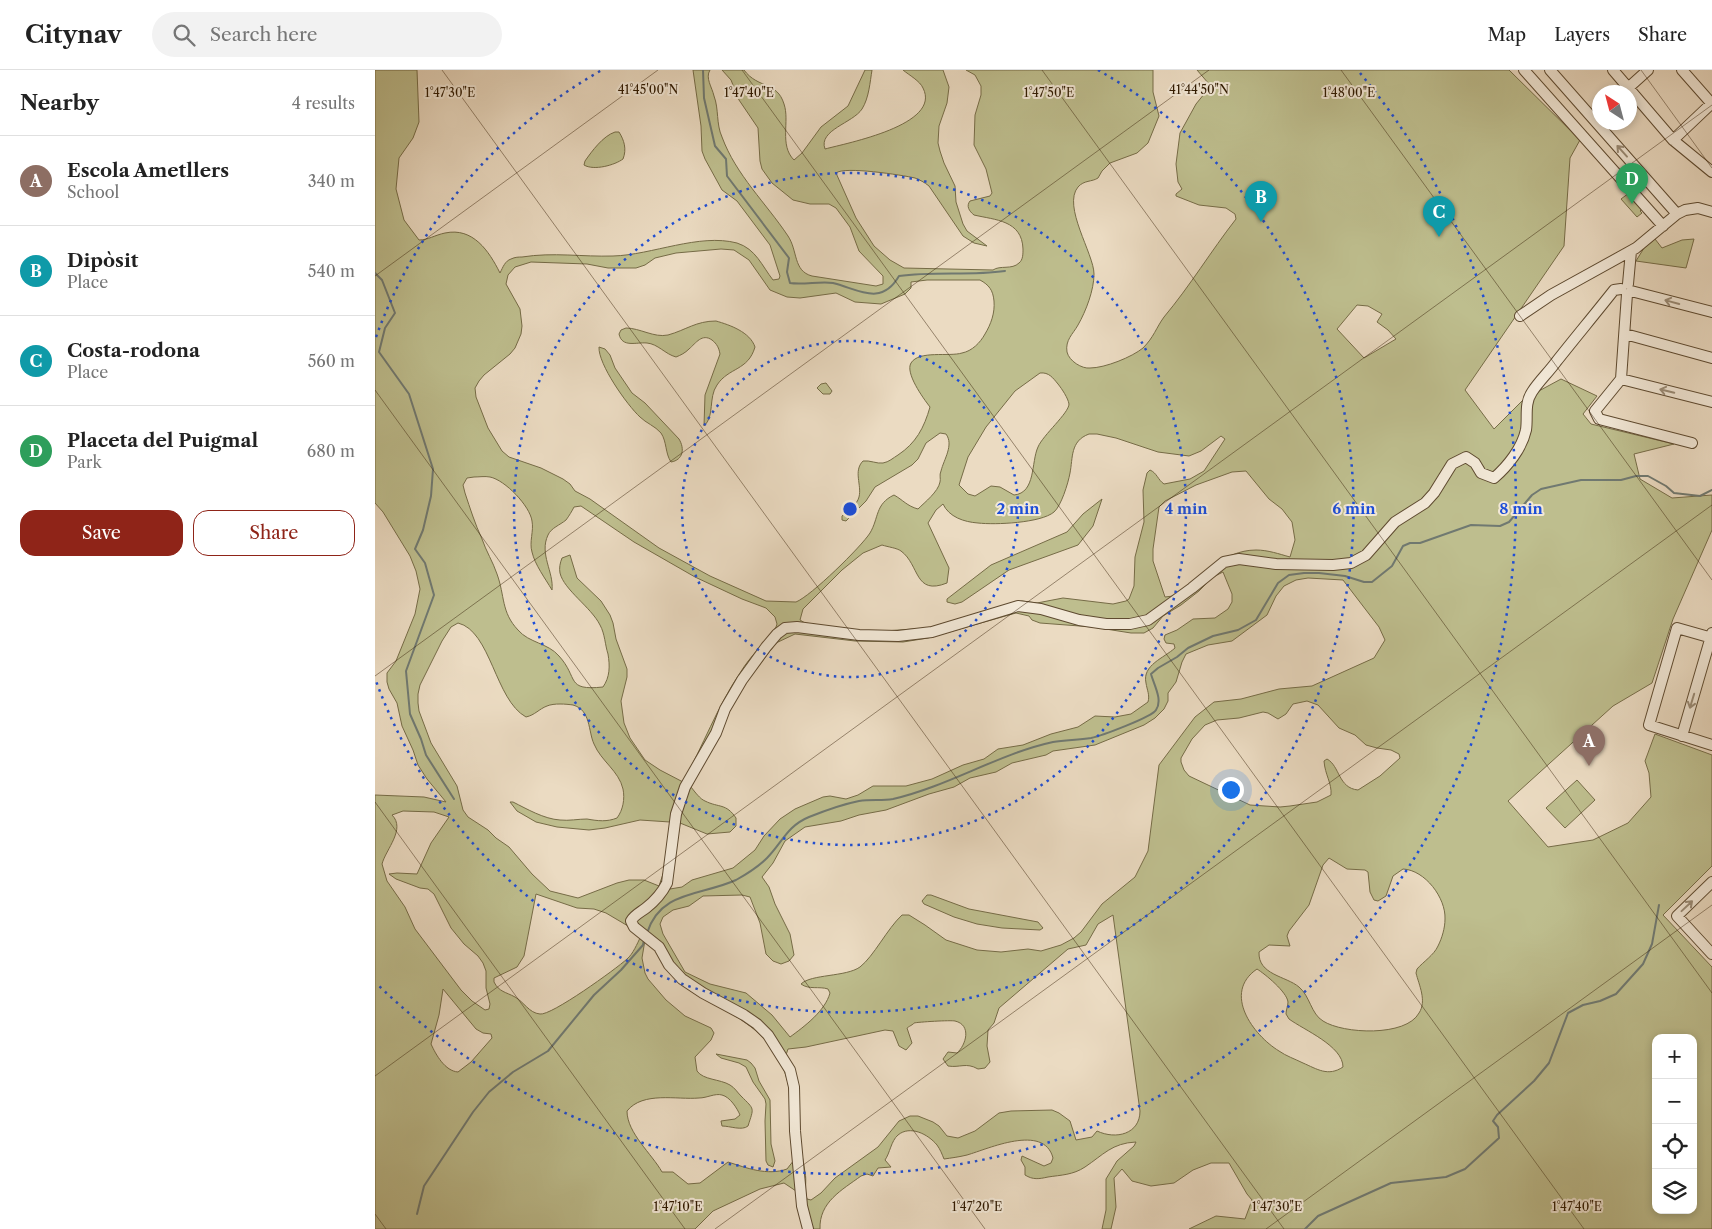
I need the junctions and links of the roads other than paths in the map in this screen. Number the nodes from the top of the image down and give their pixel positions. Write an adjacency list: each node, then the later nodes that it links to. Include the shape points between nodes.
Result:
1 (1524, 70): 14 (street)
2 (1550, 70): 13 (street, one-way to 2)
3 (1613, 70): 6 (street)
4 (1648, 70): 7 (street)
5 (1682, 70): 9 (street)
6 (1626, 85)
7 (1631, 85)
8 (1637, 98): 10 (street)
9 (1712, 104): 10 (street)
10 (1673, 140): 11 (street)
11 (1712, 172)
12 (1712, 212): 13 (street, via 1698,208)
13 (1677, 214): 14 (street)
14 (1663, 226): 15 (street)
15 (1631, 251): 16 (street); 18 (street)
16 (1627, 289): 17 (street, one-way to 16); 19 (street); 29 (street, via 1614,290 1539,380 1530,395 1523,436 1503,470 1494,478 1481,473 1475,462 1466,457 1452,464 1425,503 1395,522 1366,555 1351,563 1276,564 1239,559 1224,562 1148,620 1130,624 1079,620 1018,606 932,632 897,636 859,635 797,627 785,628 777,634 742,680 685,787 676,814 667,883 663,891 631,921 659,947 682,979 757,1024 790,1070 802,1206)
17 (1712, 312)
18 (1520, 316)
19 (1625, 334): 20 (street); 21 (street)
20 (1712, 358)
21 (1621, 380): 22 (street, one-way to 21); 23 (street, via 1595,410 1599,419)
22 (1712, 402)
23 (1692, 443)
24 (1712, 636): 25 (street, one-way to 25); 25 (street, via 1677,628 1649,725)
25 (1681, 736): 26 (street)
26 (1712, 745)
27 (1712, 882): 28 (street, one-way to 27, via 1677,916)
28 (1712, 954)
29 (808, 1229)

